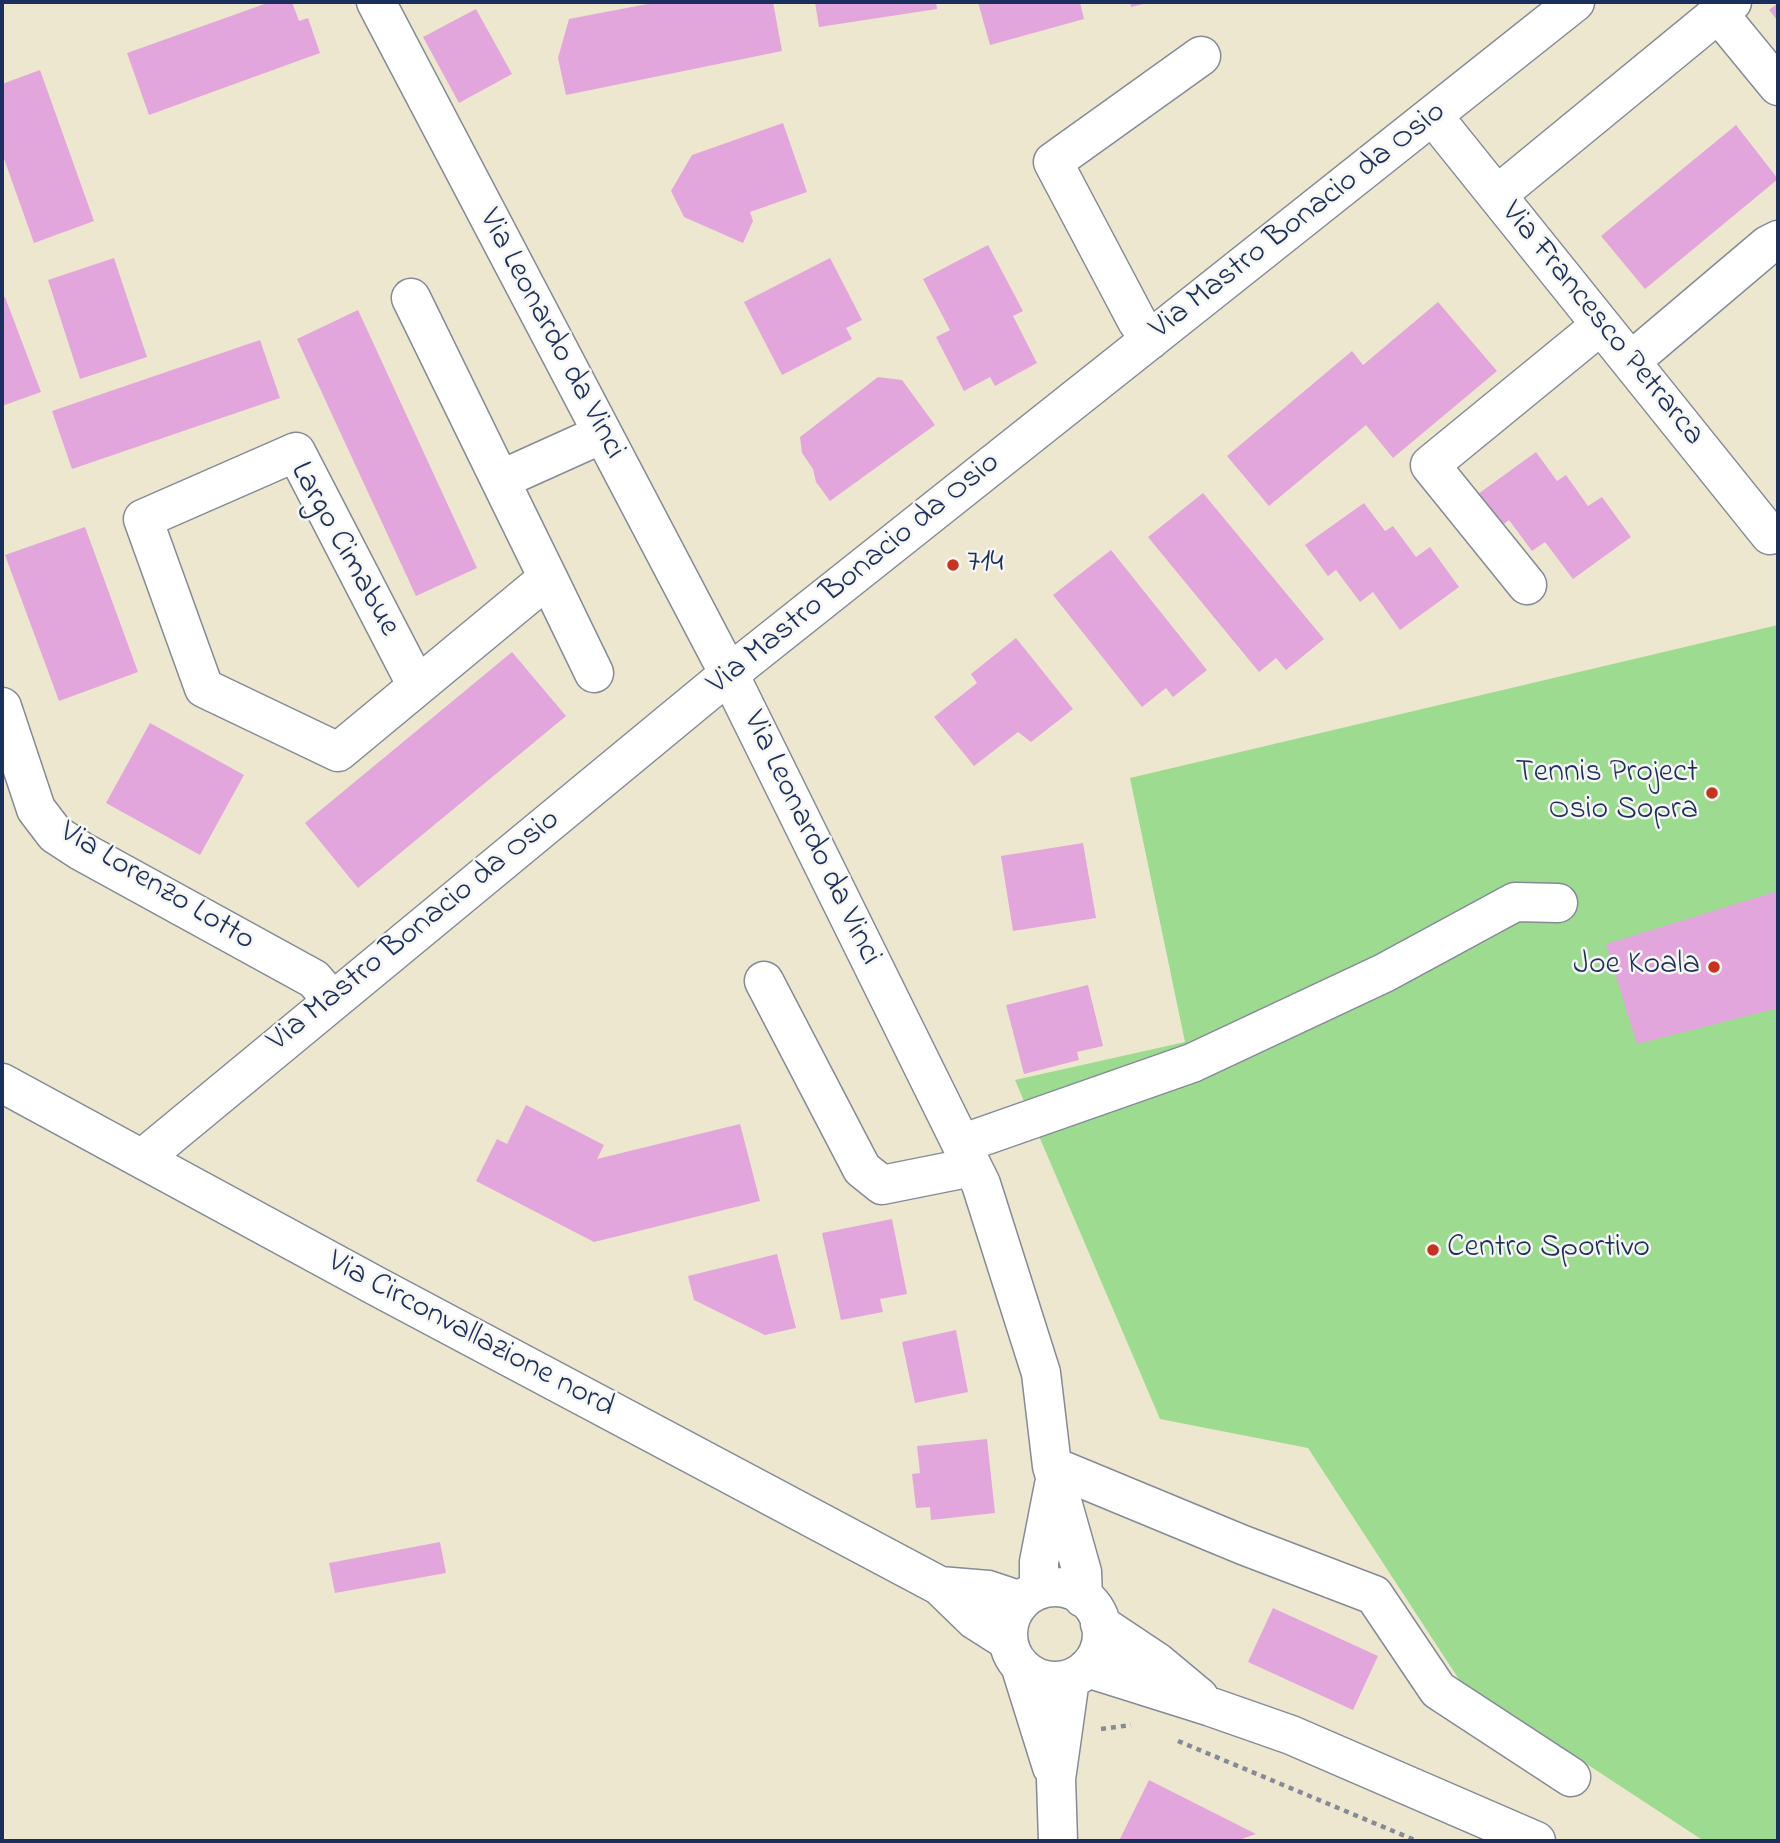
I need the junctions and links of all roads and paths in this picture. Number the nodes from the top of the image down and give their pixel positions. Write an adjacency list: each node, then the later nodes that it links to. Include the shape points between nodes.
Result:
1 (376, 2): 13 (street, Via Leonardo da Vinci)
2 (1575, 2): 6 (street, Via Mastro Bonacio da Osio)
3 (1725, 8): 5 (street); 7 (street)
4 (1201, 55): 11 (street, via 1053,162)
5 (1778, 86)
6 (1433, 116): 7 (street, Via Francesco Petrarca); 11 (street, Via Mastro Bonacio da Osio)
7 (1496, 195): 10 (street, Via Francesco Petrarca)
8 (1778, 240): 12 (street)
9 (411, 298): 14 (street)
10 (1601, 325): 12 (street, Via Francesco Petrarca); 17 (street, via 1430,465)
11 (1150, 340): 19 (street, Via Mastro Bonacio da Osio)
12 (1631, 361): 15 (street, Via Francesco Petrarca)
13 (602, 434): 14 (street); 19 (street, Via Leonardo da Vinci)
14 (500, 480): 16 (street)
15 (1770, 534)
16 (548, 578): 18 (street); 20 (street, Largo Cimabue)
17 (1527, 586)
18 (594, 673)
19 (729, 674): 24 (street, Via Mastro Bonacio da Osio); 26 (street, Via Leonardo da Vinci)
20 (417, 686): 20 (street, Largo Cimabue, via 338,752 204,688 143,519 296,452)
21 (2, 707): 24 (street, Via Lorenzo Lotto, via 36,809 55,834 314,979)
22 (1558, 904): 26 (street, via 1516,902 1384,973 1192,1063)
23 (764, 981): 26 (street, via 862,1169 882,1185)
24 (332, 1000): 27 (street, Via Mastro Bonacio da Osio)
25 (2, 1083): 27 (street, Via Circonvallazione nord)
26 (967, 1156): 28 (street, Via Leonardo da Vinci, via 981,1184 1041,1373)
27 (143, 1158): 29 (street, Via Circonvallazione nord)
28 (1054, 1473): 30 (street, Via Leonardo da Vinci); 31 (street, Via Leonardo da Vinci); 35 (street, via 1374,1595 1438,1690)
29 (940, 1586): 30 (street, Via Circonvallazione nord); 32 (street, Via Circonvallazione nord)
30 (1030, 1596): 31 (street, Via Circonvallazione nord, via 1055,1587 1070,1590); 32 (street, via 1013,1613 1008,1627)
31 (1092, 1611): 33 (street, via 1101,1640 1097,1655); 34 (street, Via Circonvallazione nord)
32 (1015, 1654): 33 (street, Via Circonvallazione nord, via 1044,1681 1057,1682); 36 (street)
33 (1079, 1674): 34 (street, Via Circonvallazione nord); 36 (street)
34 (1211, 1707): 38 (street, Via Circonvallazione nord, via 1291,1735)
35 (1571, 1777)
36 (1056, 1779): 37 (street)
37 (1058, 1841)
38 (1536, 1841)

